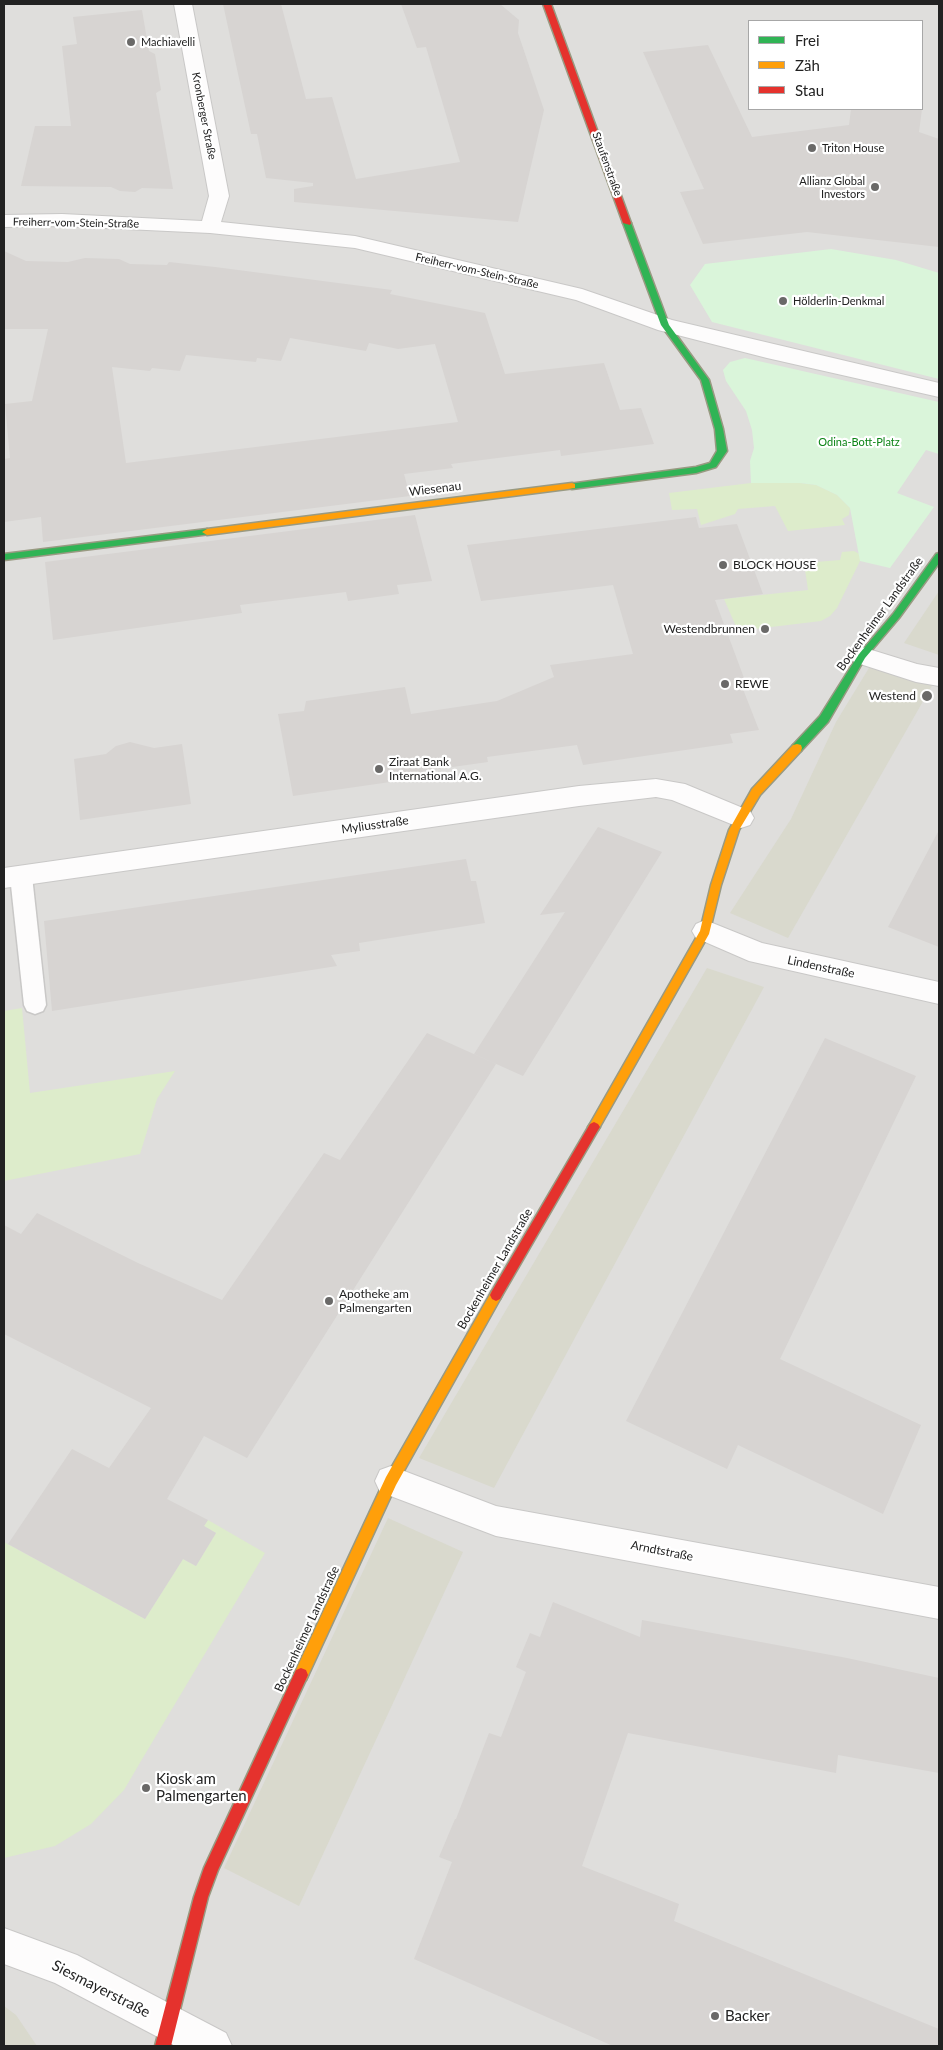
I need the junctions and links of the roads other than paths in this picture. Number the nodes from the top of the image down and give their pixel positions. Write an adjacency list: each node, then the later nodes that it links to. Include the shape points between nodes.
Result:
1 (183, 4): 4 (street, Kronberger Straße, via 219,196)
2 (547, 4): 5 (street, Staufenstraße)
3 (4, 221): 4 (street, Freiherr-vom-Stein-Straße, via 62,220)
4 (210, 227): 5 (street, Freiherr-vom-Stein-Straße, via 355,242 582,295)
5 (666, 325): 6 (street, Freiherr-vom-Stein-Straße); 8 (street, Wiesenau, via 705,380 720,429 722,451 713,465 696,470)
6 (939, 390)
7 (939, 556): 9 (street, Bockenheimer Landstraße, via 896,616)
8 (4, 557)
9 (862, 656): 10 (street); 11 (street, Bockenheimer Landstraße, via 824,719 756,792)
10 (939, 677)
11 (741, 818): 12 (street, Myliusstraße, via 676,791 646,789); 13 (street, Bockenheimer Landstraße, via 716,885)
12 (13, 877): 15 (lane)
13 (705, 931): 14 (street, Lindenstraße, via 758,953); 16 (street, Bockenheimer Landstraße)
14 (939, 993)
15 (35, 1005)
16 (391, 1481): 17 (street, Arndtstraße, via 496,1521); 19 (street, Bockenheimer Landstraße, via 212,1868 201,1897)
17 (939, 1603)
18 (4, 1946): 19 (street, Siesmayerstraße, via 64,1968)
19 (166, 2034): 20 (street, Siesmayerstraße)
20 (213, 2046)

